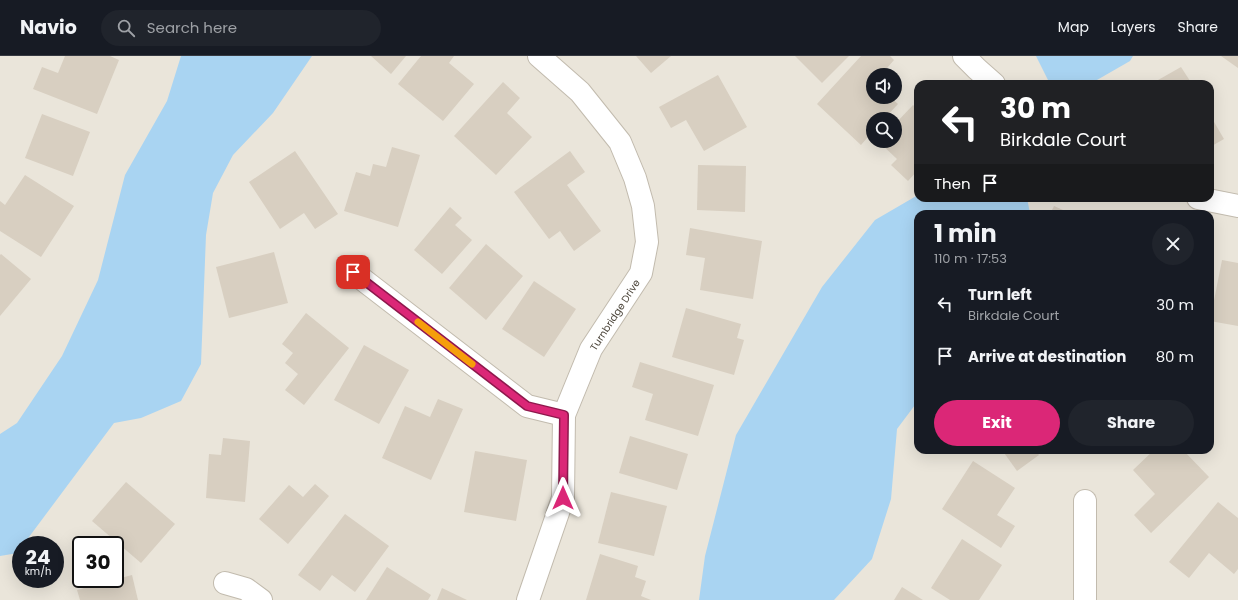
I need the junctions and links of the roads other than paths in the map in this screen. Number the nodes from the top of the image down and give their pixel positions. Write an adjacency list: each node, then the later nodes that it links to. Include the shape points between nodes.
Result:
1 (539, 56): 7 (street, Turnbridge Drive, via 580,92 620,142 636,178 643,206 647,242 641,274 592,349)
2 (964, 56): 3 (street)
3 (989, 80)
4 (1214, 201): 5 (street)
5 (1238, 206)
6 (353, 272): 7 (street, via 527,406)
7 (564, 415): 11 (street, Turnbridge Drive, via 563,498)
8 (1085, 501): 12 (street)
9 (225, 583): 10 (street, via 246,589)
10 (260, 600)
11 (528, 600)
12 (1085, 600)

